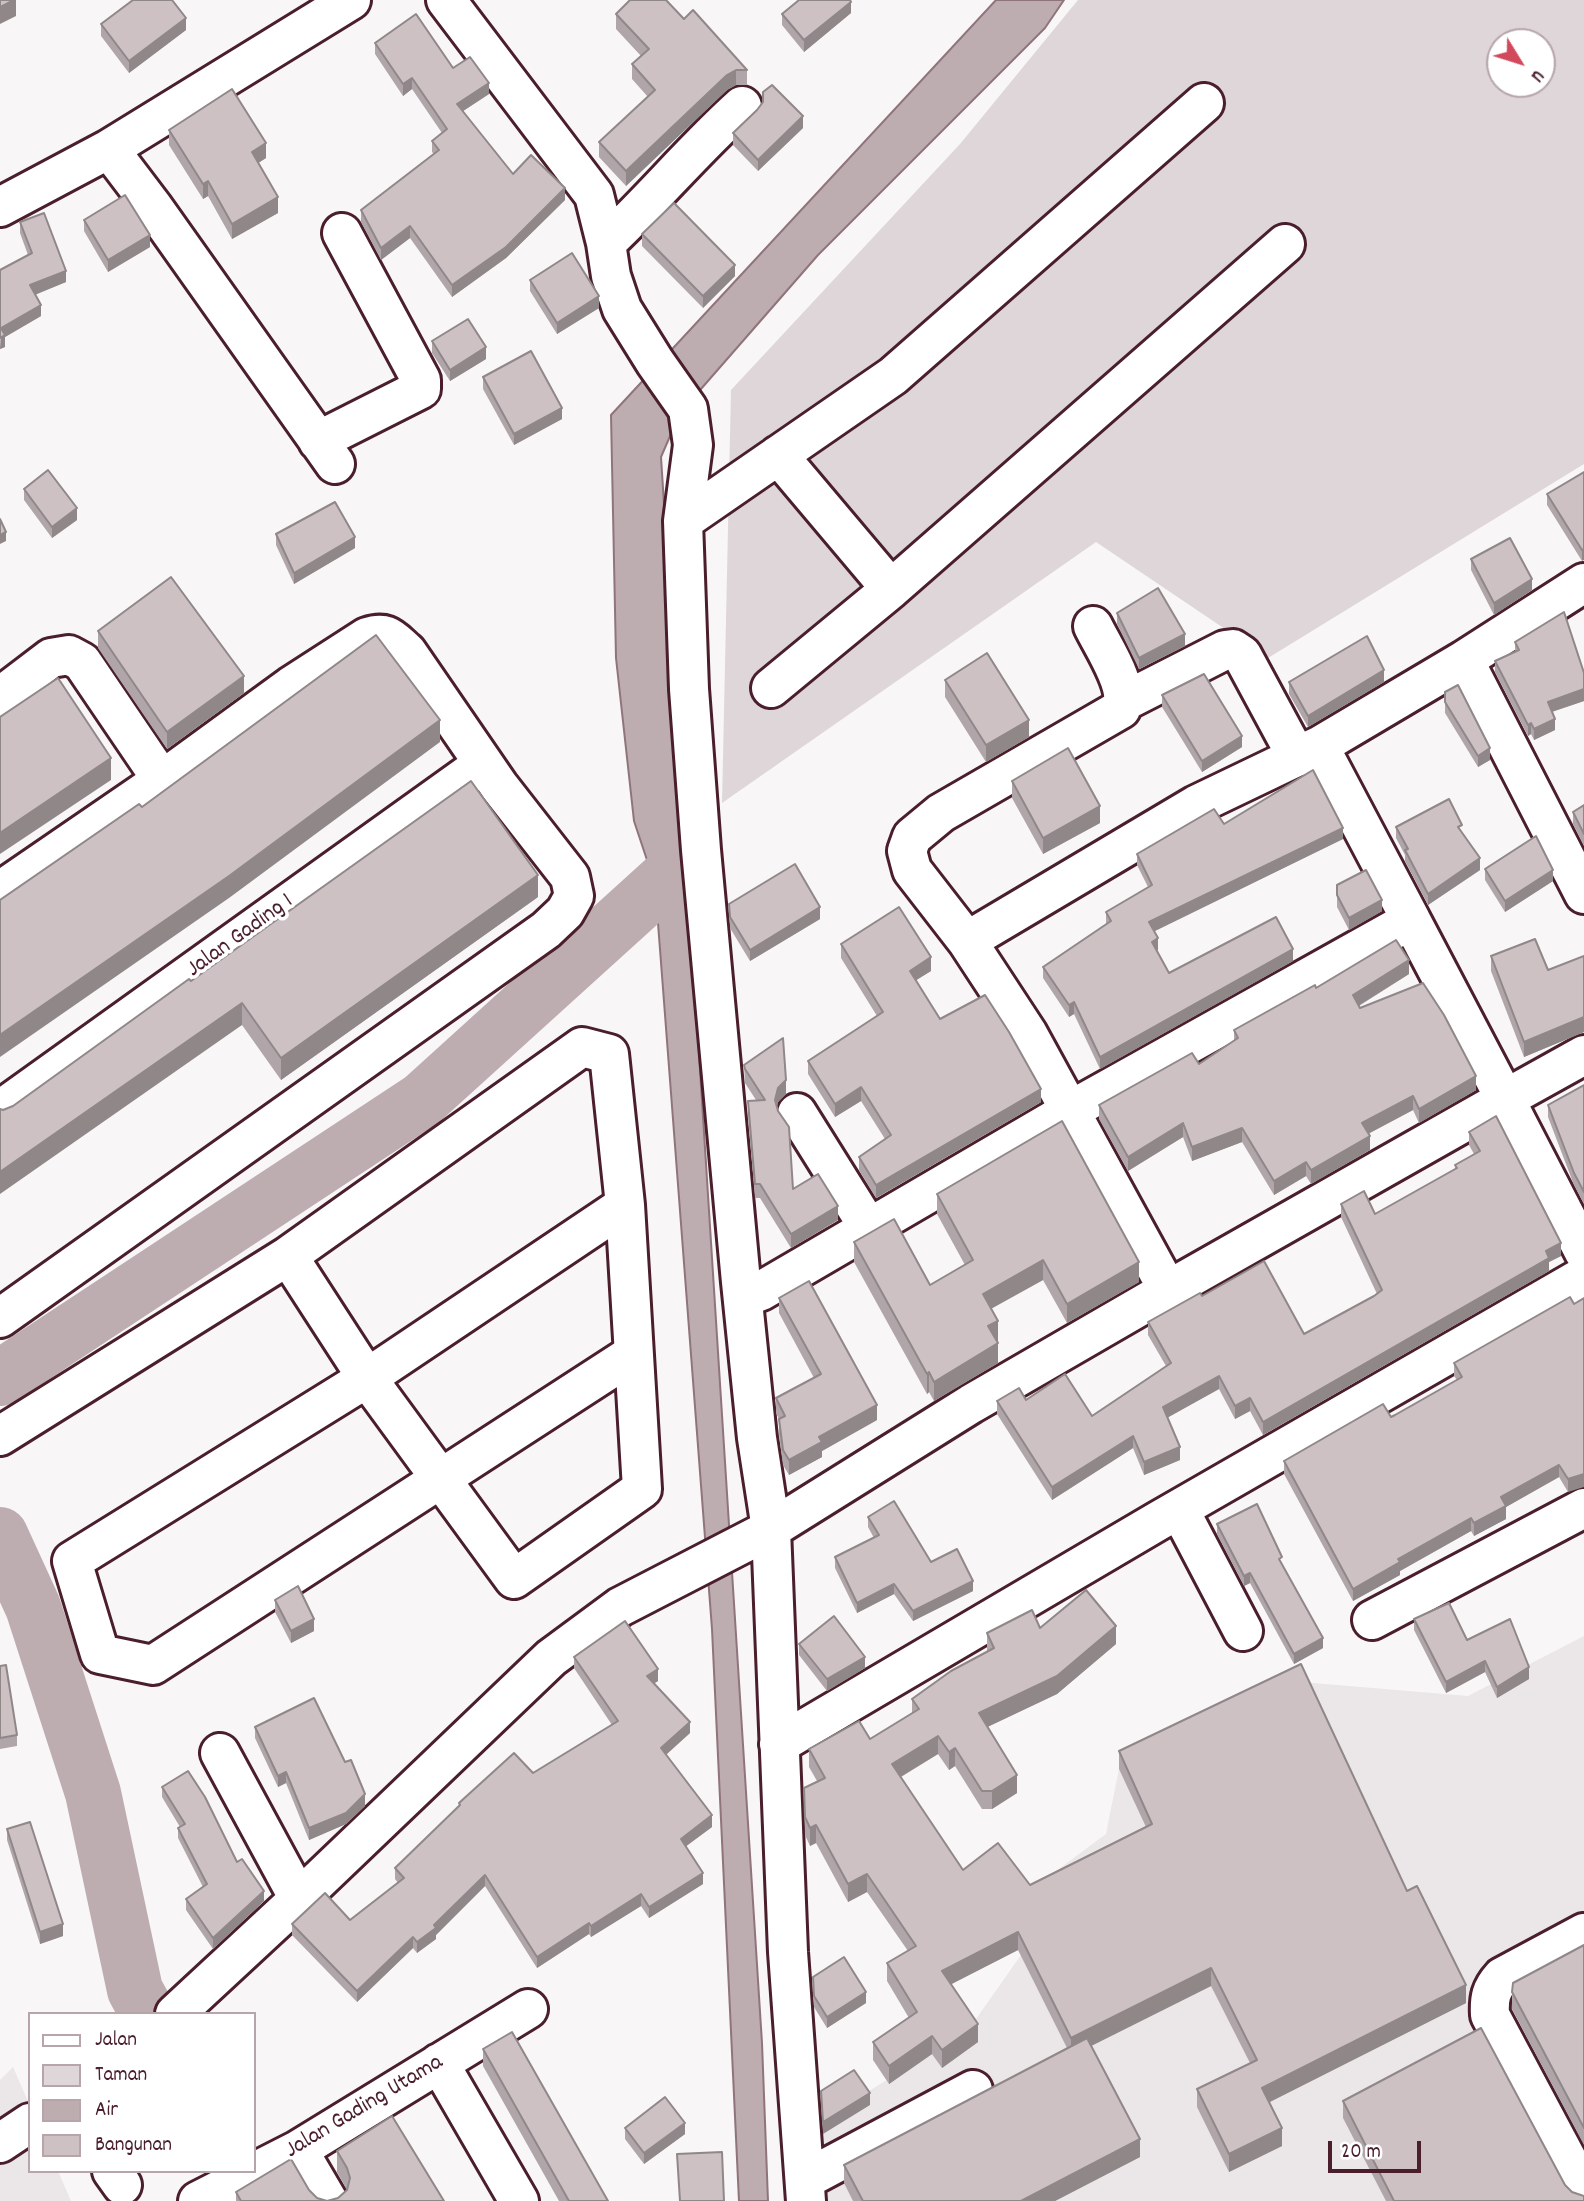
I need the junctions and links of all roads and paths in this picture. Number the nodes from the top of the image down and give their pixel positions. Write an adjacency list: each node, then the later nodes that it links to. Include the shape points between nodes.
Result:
1 (351, 0): 5 (street)
2 (446, 0): 8 (street, via 594,195)
3 (1204, 103): 10 (street, via 893,376)
4 (742, 106): 8 (street)
5 (109, 149): 6 (street); 7 (street, via 327,453 421,389 421,380)
6 (0, 208)
7 (342, 233)
8 (606, 243): 11 (street, via 622,309 688,409 694,444)
9 (1285, 244): 13 (street)
10 (778, 455): 11 (street); 13 (street)
11 (683, 521): 37 (street, via 700,837)
12 (1584, 583): 15 (street)
13 (891, 589): 16 (street)
14 (1093, 626): 18 (street, via 1124,689)
15 (1464, 660): 19 (street); 23 (street)
16 (771, 688)
17 (0, 697): 21 (street, via 51,659 69,655 82,662)
18 (1125, 701): 19 (street, via 1233,649 1242,655); 25 (street, via 1121,709 941,813 912,837 907,851 912,870)
19 (1308, 751): 24 (street); 25 (street, via 1196,805)
20 (483, 764): 21 (street, via 407,652 379,633 291,686); 28 (street, Jalan Gading 1); 38 (street, via 570,877 574,896 565,912 546,930)
21 (162, 780): 22 (street)
22 (0, 891)
23 (1584, 894)
24 (1411, 920): 27 (street); 29 (street)
25 (967, 941): 29 (street)
26 (1584, 1055): 27 (street)
27 (1505, 1099): 33 (street); 36 (street)
28 (0, 1110)
29 (1071, 1110): 32 (street); 36 (street)
30 (797, 1113): 32 (street)
31 (625, 1205): 34 (street, via 609,1054 582,1047); 39 (street); 40 (street)
32 (869, 1228): 37 (street)
33 (1584, 1252)
34 (288, 1256): 40 (street); 41 (street)
35 (1584, 1276): 44 (street)
36 (1168, 1290): 45 (street)
37 (743, 1298): 45 (street, via 757,1438)
38 (0, 1318)
39 (633, 1354): 42 (street); 42 (street, via 642,1489 514,1579)
40 (367, 1378): 42 (street); 42 (street, via 72,1561 100,1654 153,1665)
41 (0, 1436)
42 (440, 1479)
43 (1584, 1508): 46 (street)
44 (1179, 1509): 47 (street); 48 (street)
45 (757, 1536): 48 (street); 50 (street, via 620,1607 551,1658)
46 (1372, 1620)
47 (1243, 1631)
48 (779, 1744): 61 (street, via 788,1952)
49 (220, 1753): 50 (street)
50 (299, 1899): 53 (street)
51 (1584, 1933): 62 (street, via 1502,1977 1489,1998 1490,2015)
52 (528, 2008): 54 (street, Jalan Gading Utama)
53 (177, 2012)
54 (439, 2063): 58 (street, Jalan Gading Utama); 65 (street)
55 (973, 2090): 61 (street)
56 (28, 2124): 57 (street)
57 (0, 2143)
58 (298, 2150): 59 (street, Jalan Gading Utama); 64 (street)
59 (256, 2171)
60 (253, 2173): 63 (street, Jalan Gading Utama)
61 (806, 2190)
62 (1584, 2191)
63 (198, 2201)
64 (328, 2201)
65 (519, 2201)

